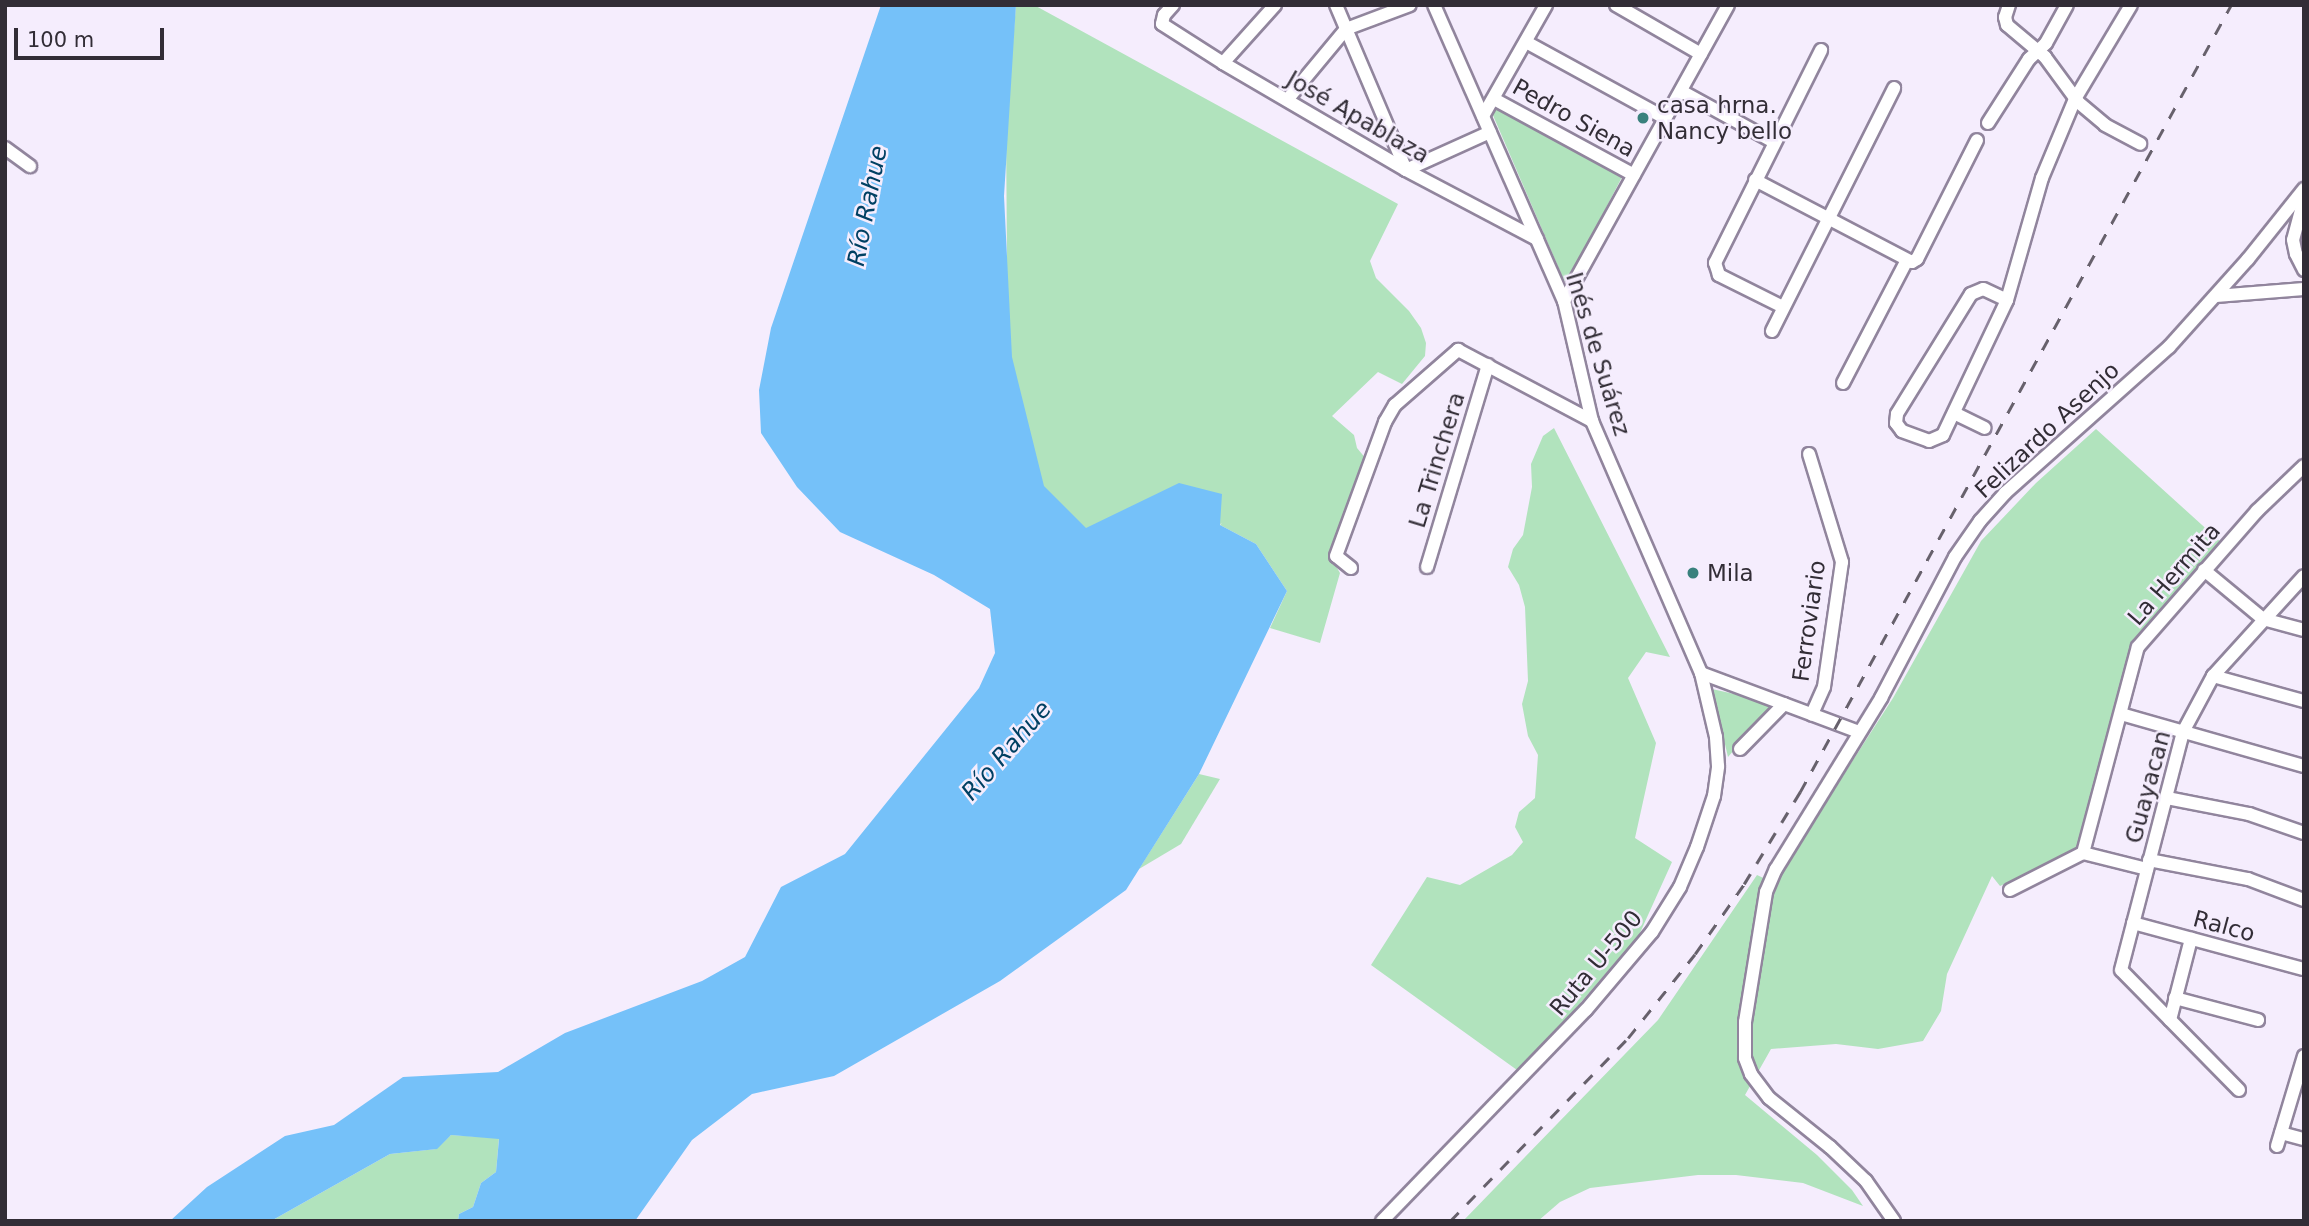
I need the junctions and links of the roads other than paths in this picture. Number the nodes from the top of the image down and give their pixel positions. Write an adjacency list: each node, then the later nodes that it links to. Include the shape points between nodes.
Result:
1 (1173, 5): 17 (street, José Apablaza, via 1162,24)
2 (1275, 5): 17 (street)
3 (1336, 5): 12 (street)
4 (1410, 5): 12 (street)
5 (1434, 5): 23 (street, Inés de Suárez)
6 (1546, 5): 13 (street)
7 (1616, 5): 16 (street)
8 (1728, 5): 16 (street)
9 (2009, 5): 14 (street, via 2007,25)
10 (2067, 5): 14 (street, via 2046,43)
11 (2131, 5): 21 (street)
12 (1346, 29): 22 (street); 32 (street)
13 (1526, 42): 20 (street); 24 (street)
14 (2037, 49): 21 (street); 25 (street)
15 (1821, 50): 28 (street)
16 (1701, 54): 19 (street)
17 (1223, 63): 22 (street, José Apablaza)
18 (1894, 88): 37 (street)
19 (1681, 91): 24 (street); 28 (street)
20 (1494, 99): 23 (street); 33 (street, Pedro Siena)
21 (2075, 99): 29 (street, via 2105,125); 43 (street, via 2042,178)
22 (1287, 100): 32 (street, José Apablaza)
23 (1483, 116): 26 (street, Inés de Suárez)
24 (1665, 118): 33 (street)
25 (1988, 123)
26 (1490, 132): 32 (street); 38 (street, Inés de Suárez)
27 (1977, 140): 39 (street, via 1917,259)
28 (1774, 142): 34 (street)
29 (2140, 144)
30 (5, 148): 31 (street)
31 (30, 166)
32 (1406, 170): 38 (street, José Apablaza)
33 (1634, 175): 44 (street)
34 (1755, 180): 37 (street); 45 (street, via 1715,263 1719,275)
35 (2304, 189): 42 (street, Felizardo Asenjo)
36 (2304, 199): 40 (street, via 2294,240)
37 (1828, 219): 39 (street); 45 (street)
38 (1537, 239): 44 (street, Inés de Suárez)
39 (1906, 262): 48 (street)
40 (2304, 270)
41 (2304, 289): 42 (street)
42 (2216, 296): 66 (street, Felizardo Asenjo, via 2169,347 2005,493 1980,521 1955,557)
43 (2007, 300): 49 (street); 49 (street, via 1983,289 1971,294 1897,414 1896,423 1902,431 1932,442 1941,437)
44 (1564, 301): 50 (street, Inés de Suárez)
45 (1783, 307): 46 (street)
46 (1772, 331)
47 (1488, 365): 50 (street); 54 (street, La Trinchera); 55 (street, via 1458,350 1395,405 1336,556)
48 (1843, 383)
49 (1954, 413): 51 (street)
50 (1592, 422): 60 (street, Inés de Suárez)
51 (1985, 428)
52 (1809, 454): 64 (street, Ferroviario, via 1842,562 1824,687)
53 (2304, 466): 56 (street, La Hermita)
54 (1427, 567)
55 (1351, 568)
56 (2204, 570): 58 (street); 65 (street, La Hermita, via 2138,647)
57 (2304, 576): 58 (street, Guayacan)
58 (2263, 619): 59 (street); 61 (street, Guayacan)
59 (2304, 630)
60 (1700, 673): 63 (street); 87 (street, Ruta U-500, via 1716,737 1717,780 1698,847 1668,908 1586,1010)
61 (2213, 676): 62 (street); 67 (street, Guayacan)
62 (2304, 701)
63 (1784, 704): 64 (street); 68 (street)
64 (1812, 714): 66 (street)
65 (2121, 714): 67 (street); 72 (street, La Hermita)
66 (1859, 732): 88 (street, Felizardo Asenjo, via 1766,892 1745,1022 1745,1058 1769,1098 1866,1181)
67 (2183, 732): 69 (street); 70 (street, Guayacan)
68 (1740, 749)
69 (2304, 766)
70 (2167, 798): 71 (street, via 2249,814); 73 (street, Guayacan)
71 (2304, 832)
72 (2083, 853): 73 (street); 74 (street)
73 (2148, 864): 75 (street, via 2248,879); 76 (street, Guayacan)
74 (2010, 890)
75 (2304, 900)
76 (2133, 923): 77 (street, Ralco); 80 (street, Guayacan, via 2121,970)
77 (2190, 939): 78 (street, Ralco); 79 (street)
78 (2304, 969)
79 (2175, 998): 80 (street); 81 (street)
80 (2170, 1020): 83 (street)
81 (2258, 1020)
82 (2304, 1056): 84 (street)
83 (2239, 1090)
84 (2281, 1133): 85 (street); 86 (street)
85 (2302, 1139)
86 (2277, 1146)
87 (1382, 1221)
88 (1894, 1221)

